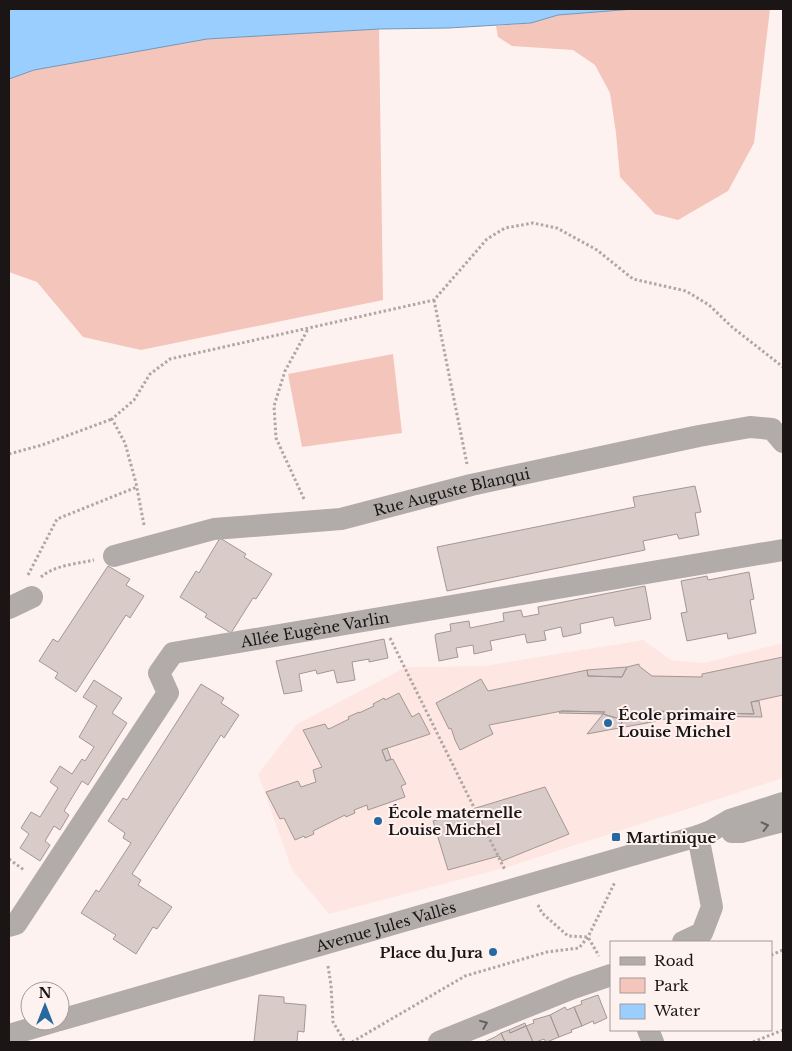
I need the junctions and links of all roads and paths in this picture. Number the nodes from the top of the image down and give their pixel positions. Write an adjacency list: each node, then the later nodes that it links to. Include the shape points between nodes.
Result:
1 (434, 300): 2 (path); 3 (path, via 487,239 505,228 533,223 557,228 597,250 633,278 686,291 709,305); 7 (path)
2 (309, 328): 4 (path, via 170,360 150,374 134,400); 9 (path, via 285,371 274,406 276,438)
3 (783, 367)
4 (112, 419): 6 (path); 8 (path, via 126,443)
5 (783, 442): 7 (street, Rue Auguste Blanqui, via 772,429 750,427)
6 (9, 454)
7 (471, 485): 9 (street, Rue Auguste Blanqui, via 341,519)
8 (136, 487): 10 (path); 14 (path, via 57,519)
9 (314, 521): 10 (street, Rue Auguste Blanqui, via 214,529)
10 (148, 547): 12 (street, Rue Auguste Blanqui)
11 (783, 550): 21 (street, Allée Eugène Varlin, via 173,653 159,673 168,692 16,924)
12 (114, 556): 13 (path, via 58,568 45,574)
13 (32, 597): 14 (street)
14 (10, 607)
15 (399, 659): 20 (path)
16 (783, 803): 18 (street, Avenue Jules Vallès, via 730,820)
17 (783, 821): 18 (street, Avenue Jules Vallès, one-way to 17, via 741,832)
18 (704, 834): 19 (street, Avenue Jules Vallès); 23 (street, via 712,907 702,933)
19 (623, 857): 20 (street, Avenue Jules Vallès); 22 (path, via 614,886)
20 (521, 886): 22 (path, via 542,913 568,936); 24 (street, Avenue Jules Vallès)
21 (9, 926)
22 (588, 937): 25 (path); 31 (path, via 579,948 548,952 466,976)
23 (685, 941)
24 (324, 944): 26 (street, Avenue Jules Vallès); 30 (path, via 333,1022)
25 (610, 975): 32 (street, one-way to 25)
26 (70, 1017)
27 (783, 1030): 33 (path)
28 (31, 1031): 29 (street)
29 (18, 1036)
30 (345, 1042)
31 (352, 1042)
32 (439, 1042)
33 (753, 1042)

